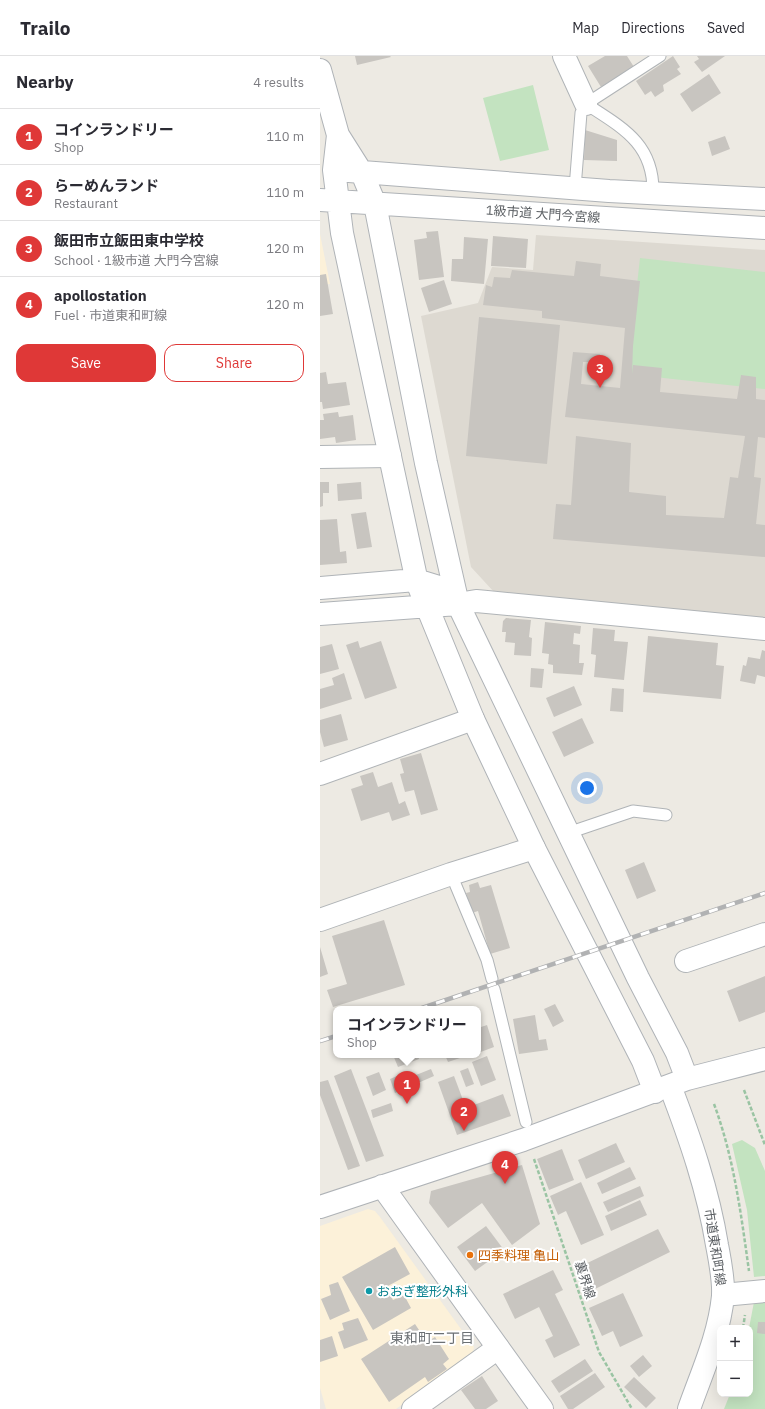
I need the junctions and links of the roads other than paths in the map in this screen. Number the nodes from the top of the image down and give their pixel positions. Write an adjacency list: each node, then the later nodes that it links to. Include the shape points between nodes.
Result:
1 (564, 56): 4 (street)
2 (660, 56): 4 (lane)
3 (320, 70): 5 (street)
4 (586, 104): 8 (lane, via 581,113); 9 (lane, via 627,131 645,152 654,177)
5 (338, 135): 6 (street); 7 (street)
6 (327, 169): 7 (street); 11 (street)
7 (362, 173): 8 (street); 12 (street)
8 (575, 188): 9 (street)
9 (654, 193): 10 (street)
10 (765, 199)
11 (329, 201): 12 (street, 1級市道 大門今宮線); 14 (street, via 342,233)
12 (375, 204): 13 (street, 1級市道 大門今宮線); 18 (street, via 426,463)
13 (765, 228)
14 (390, 456): 15 (street); 16 (street)
15 (320, 457)
16 (416, 580): 17 (street); 18 (street); 19 (street)
17 (320, 588)
18 (463, 599): 19 (street); 21 (street); 25 (street)
19 (425, 605): 20 (street); 22 (street)
20 (320, 614)
21 (765, 629)
22 (473, 719): 23 (street); 26 (street)
23 (320, 774)
24 (666, 815): 25 (lane, via 633,811)
25 (568, 833): 32 (street, via 677,1053)
26 (534, 848): 27 (street); 32 (street, via 643,1061)
27 (451, 874): 28 (street); 33 (lane, via 487,960)
28 (320, 920)
29 (765, 934): 30 (street)
30 (686, 961)
31 (765, 1060): 32 (street)
32 (671, 1086): 34 (street, via 523,1140); 37 (street, 市道東和町線, via 691,1140 713,1221)
33 (526, 1122)
34 (382, 1186): 35 (street); 38 (street)
35 (320, 1207)
36 (765, 1291): 37 (street)
37 (723, 1295): 41 (street, 市道東和町線, via 718,1326)
38 (498, 1348): 39 (street); 40 (street)
39 (413, 1409)
40 (542, 1409)
41 (688, 1409)

